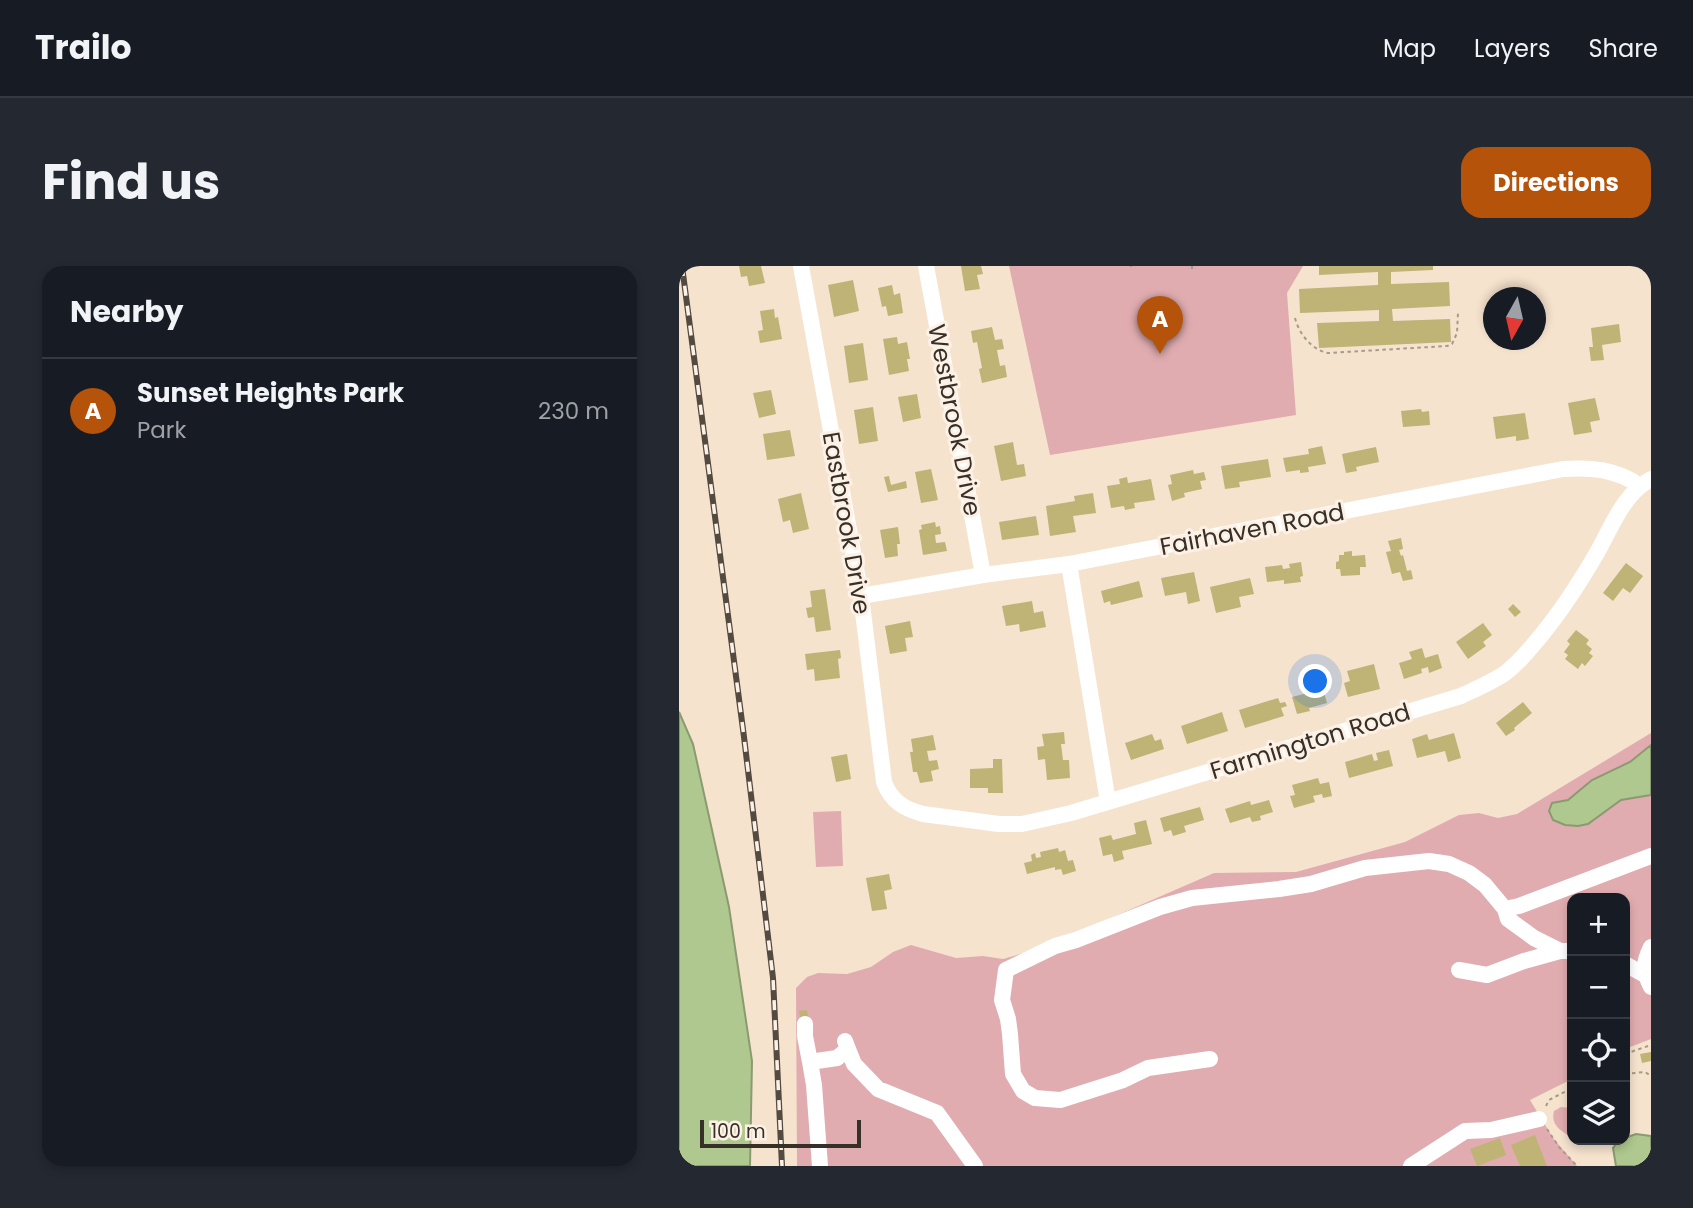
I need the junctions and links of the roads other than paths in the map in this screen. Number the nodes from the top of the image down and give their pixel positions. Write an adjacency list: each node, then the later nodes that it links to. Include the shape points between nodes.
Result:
1 (801, 266): 6 (street, Eastbrook Drive)
2 (926, 266): 5 (street, Westbrook Drive)
3 (1645, 482): 4 (street, Fairhaven Road, via 1592,468 1555,470); 8 (street, Farmington Road, via 1626,502 1579,585 1549,627 1506,673 1461,696)
4 (1069, 564): 5 (street, Fairhaven Road); 8 (street)
5 (983, 575): 6 (street, Fairhaven Road)
6 (861, 596): 7 (street, Eastbrook Drive)
7 (884, 782): 8 (street, Farmington Road, via 894,801 913,811 1011,825)
8 (1108, 802)
9 (1651, 856): 10 (street)
10 (1505, 909): 12 (street, via 1508,919 1534,938); 17 (street, via 1485,885 1449,864 1429,861 1365,867 1311,884 1192,898 1160,907 1055,946 1006,970 1002,1000 1013,1074 1023,1091 1034,1098 1060,1100 1148,1068)
11 (1651, 947): 15 (street, via 1644,973)
12 (1566, 951): 14 (street, via 1487,975)
13 (1630, 968): 15 (street)
14 (1459, 970)
15 (1648, 981)
16 (805, 1024): 18 (street)
17 (1209, 1059)
18 (810, 1062): 20 (street); 21 (street, via 837,1058 846,1045 854,1064 878,1089 937,1113)
19 (1539, 1119): 22 (street, via 1465,1131)
20 (820, 1166)
21 (975, 1166)
22 (1411, 1166)

